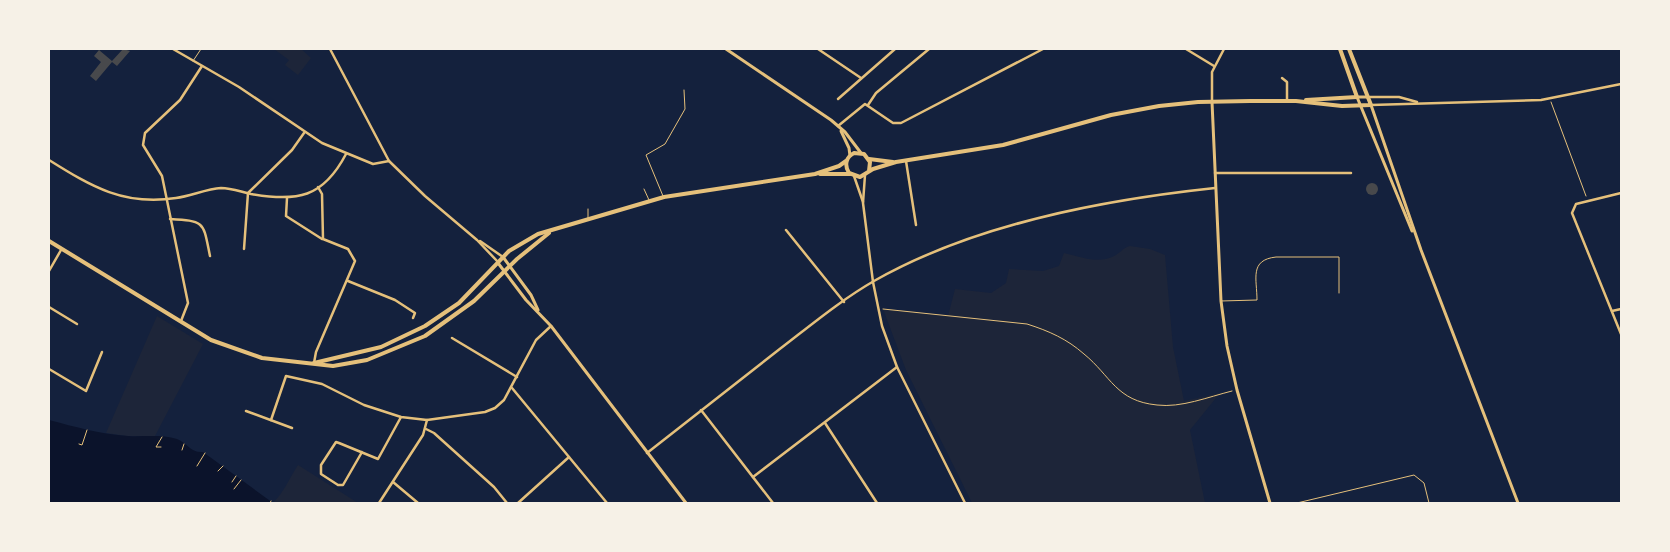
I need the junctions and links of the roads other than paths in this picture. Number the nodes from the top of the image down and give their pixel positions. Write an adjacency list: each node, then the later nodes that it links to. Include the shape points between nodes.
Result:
1 (173, 49): 13 (street)
2 (201, 49): 13 (lane)
3 (330, 49): 37 (street)
4 (726, 49): 30 (street)
5 (818, 49): 16 (street)
6 (895, 49): 16 (street)
7 (929, 49): 27 (street, via 876,93)
8 (1043, 49): 27 (street, via 901,123 891,122)
9 (1186, 49): 15 (street)
10 (1224, 49): 15 (street)
11 (1340, 49): 20 (main road)
12 (1349, 49): 21 (main road)
13 (193, 61): 14 (street)
14 (202, 66): 31 (street); 53 (street, via 180,100 143,139 162,176)
15 (1214, 66): 25 (street)
16 (861, 78): 22 (street)
17 (1282, 78): 23 (street, via 1287,82)
18 (1621, 84): 26 (street, via 1550,98 1486,104)
19 (684, 90): 51 (lane, via 685,109 665,144 646,155)
20 (1357, 97): 21 (street); 24 (main road); 29 (street)
21 (1368, 97): 26 (street, via 1399,97); 28 (main road)
22 (838, 99)
23 (1287, 101): 24 (main road); 25 (main road)
24 (1296, 101): 29 (main road)
25 (1212, 102): 39 (main road, via 1135,110 1003,145); 42 (street)
26 (1421, 102): 28 (street)
27 (868, 105): 30 (street, via 862,106)
28 (1371, 105): 29 (main road); 67 (street)
29 (1360, 106): 67 (street)
30 (838, 126): 32 (street); 34 (street)
31 (304, 133): 33 (street); 50 (street, via 292,150)
32 (861, 153): 34 (main road); 35 (main road)
33 (346, 154): 37 (street, via 373,164); 46 (street, via 329,179)
34 (850, 156): 38 (main road)
35 (869, 159): 40 (main road); 41 (main road)
36 (49, 160): 53 (street, via 101,191 122,197)
37 (389, 161): 63 (street)
38 (846, 161): 44 (main road); 45 (main road, via 846,168)
39 (906, 161): 40 (main road); 59 (street)
40 (896, 162): 41 (main road)
41 (867, 173): 45 (main road); 55 (street)
42 (1215, 173): 43 (street); 47 (street)
43 (1351, 173)
44 (815, 174): 45 (main road); 51 (main road)
45 (852, 175): 55 (street)
46 (318, 187): 52 (street); 62 (street, via 322,194)
47 (1215, 188): 75 (street, via 1109,203 1040,218 972,238); 77 (street)
48 (644, 189): 54 (lane)
49 (1621, 192): 81 (street, via 1576,204 1572,213)
50 (248, 193): 52 (street); 53 (street, via 220,188); 65 (street)
51 (664, 197): 54 (main road)
52 (288, 198): 62 (street, via 286,216)
53 (165, 199): 58 (street)
54 (649, 201): 57 (main road)
55 (863, 204): 75 (street)
56 (588, 209): 57 (lane)
57 (588, 218): 61 (main road)
58 (170, 219): 68 (street, via 196,221 204,228); 84 (street, via 188,303)
59 (916, 225)
60 (786, 230): 78 (street)
61 (551, 231): 69 (main road, via 523,242); 71 (main road)
62 (323, 239): 74 (street, via 353,254 355,261)
63 (477, 240): 69 (street); 70 (street)
64 (49, 241): 66 (main road)
65 (244, 249)
66 (62, 250): 72 (street); 84 (main road)
67 (1421, 250): 120 (street)
68 (210, 256)
69 (503, 257): 70 (main road); 71 (street)
70 (498, 263): 73 (street); 90 (main road, via 459,303 425,326 382,347)
71 (510, 267): 73 (main road); 82 (street, via 531,295)
72 (49, 271)
73 (504, 273): 82 (street); 90 (main road, via 461,312 404,346 349,364)
74 (348, 281): 83 (street, via 395,300 415,313); 90 (street)
75 (873, 282): 78 (street); 91 (street, via 878,308)
76 (1339, 293): 77 (lane, via 1339,257 1276,257 1259,263 1256,271 1257,300)
77 (1221, 301): 117 (street, via 1237,390)
78 (844, 302): 95 (street)
79 (49, 307): 85 (street)
80 (1621, 309): 81 (street)
81 (1612, 311): 87 (street)
82 (539, 313): 86 (street)
83 (413, 318)
84 (180, 322): 90 (main road, via 235,350 262,358)
85 (77, 324)
86 (551, 326): 93 (street, via 536,340); 104 (street)
87 (1621, 334)
88 (452, 338): 93 (street)
89 (102, 352): 92 (street, via 86,391)
90 (314, 363)
91 (898, 367): 100 (street); 116 (street)
92 (49, 369)
93 (517, 378): 94 (street)
94 (512, 388): 99 (street, via 495,408 485,412); 105 (street)
95 (701, 410): 104 (street); 106 (street)
96 (246, 411): 98 (street)
97 (401, 417): 98 (street, via 364,405 318,383 286,376); 99 (street); 103 (street, via 378,459)
98 (271, 420): 101 (street)
99 (427, 420): 102 (street)
100 (825, 423): 106 (street); 115 (street)
101 (292, 428)
102 (426, 429): 107 (street); 110 (street, via 494,487)
103 (362, 452): 103 (street, via 343,486 321,474 322,465 336,442)
104 (647, 453): 113 (street)
105 (569, 457): 111 (street); 112 (street)
106 (753, 477): 114 (street)
107 (393, 482): 108 (street); 109 (street)
108 (379, 503)
109 (418, 503)
110 (507, 503)
111 (518, 503)
112 (606, 503)
113 (686, 503)
114 (774, 503)
115 (877, 503)
116 (965, 503)
117 (1270, 503)
118 (1297, 503): 119 (lane, via 1414,474 1424,483)
119 (1429, 503)
120 (1518, 503)

